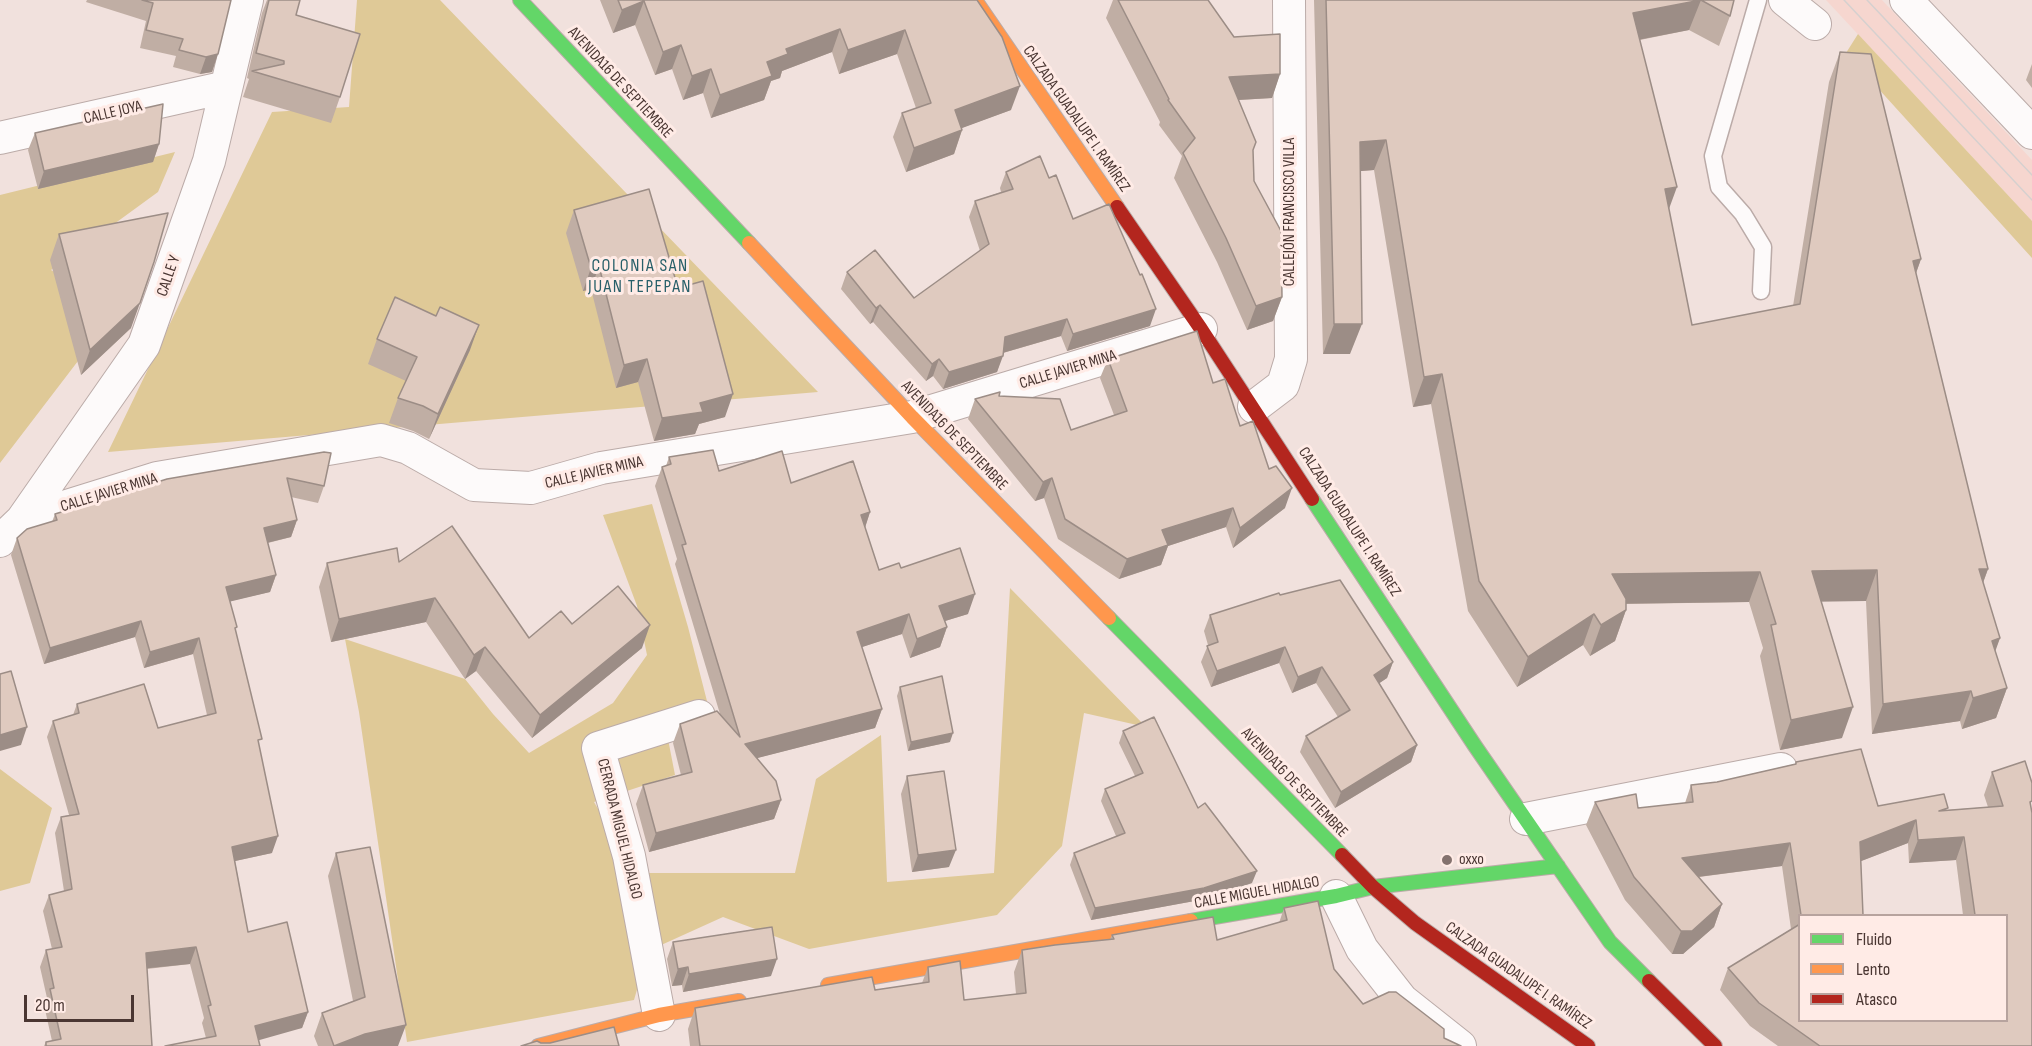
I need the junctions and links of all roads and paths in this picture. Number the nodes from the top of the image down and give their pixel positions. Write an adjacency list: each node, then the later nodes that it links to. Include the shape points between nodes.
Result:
1 (247, 0): 9 (street, CALLE Y)
2 (520, 0): 15 (main road, AVENIDA16 DE SEPTIEMBRE)
3 (1289, 0): 14 (street, CALLEJÓN FRANCISCO VILLA, via 1291,359 1283,385)
4 (1758, 0): 12 (lane, via 1713,156 1719,187 1743,214 1763,247)
5 (1785, 0): 8 (street)
6 (1906, 0): 10 (street)
7 (982, 1): 13 (main road, CALZADA GUADALUPE I. RAMÍREZ)
8 (1815, 24)
9 (226, 87): 11 (street, CALLE JOYA); 16 (street, CALLE Y, via 209,162 144,345)
10 (2032, 133)
11 (0, 138)
12 (1761, 291)
13 (1201, 329): 14 (main road, CALZADA GUADALUPE I. RAMÍREZ); 15 (street, CALLE JAVIER MINA)
14 (1254, 407): 19 (main road, CALZADA GUADALUPE I. RAMÍREZ)
15 (912, 417): 16 (street, CALLE JAVIER MINA, via 601,468 531,488 474,485 408,448 381,440 158,478); 21 (main road, AVENIDA16 DE SEPTIEMBRE)
16 (11, 530)
17 (699, 716): 25 (street, CERRADA MIGUEL HIDALGO, via 598,748 628,856)
18 (1812, 762): 19 (street)
19 (1526, 819): 20 (main road, CALZADA GUADALUPE I. RAMÍREZ)
20 (1558, 866): 21 (main road, CALLE MIGUEL HIDALGO); 29 (main road, CALZADA GUADALUPE I. RAMÍREZ, via 1610,942)
21 (1373, 887): 22 (main road, CALLE MIGUEL HIDALGO); 28 (main road, CALZADA GUADALUPE I. RAMÍREZ, via 1414,923)
22 (1336, 896): 23 (main road, CALLE MIGUEL HIDALGO); 27 (street, via 1362,949 1402,1000)
23 (815, 987)
24 (748, 999): 25 (main road)
25 (659, 1016): 26 (main road)
26 (538, 1046)
27 (1460, 1046)
28 (1588, 1046)
29 (1715, 1046)

